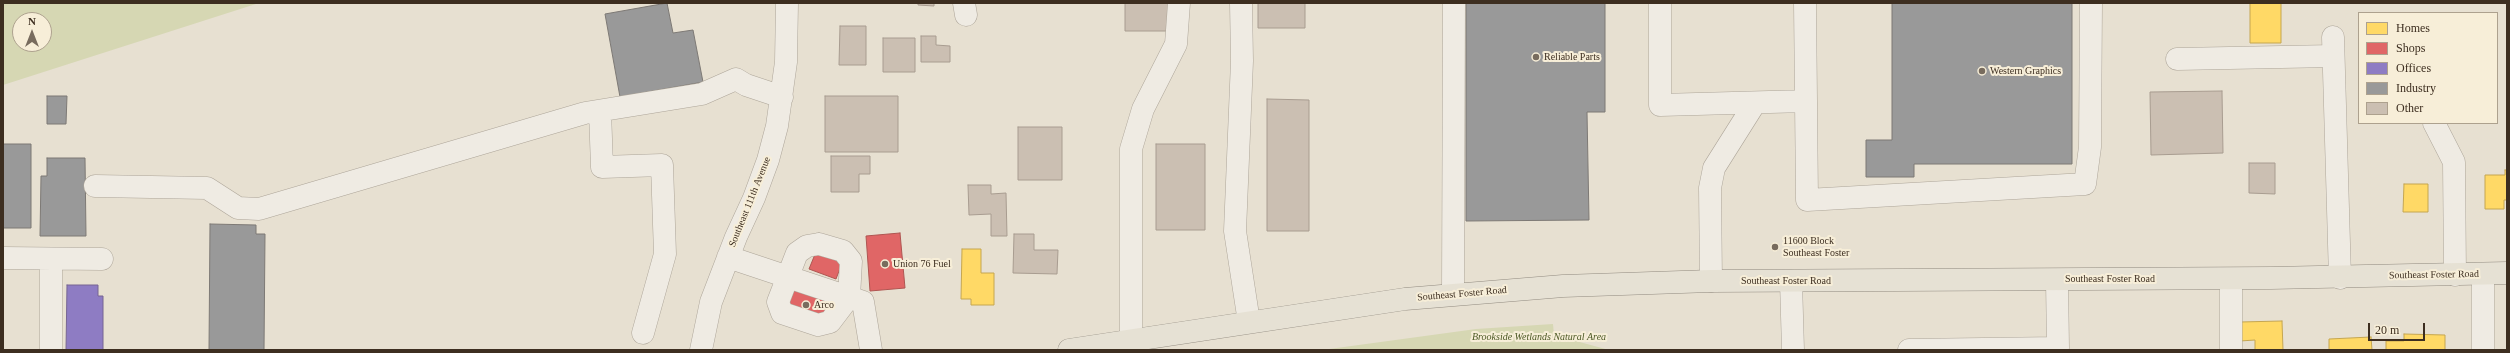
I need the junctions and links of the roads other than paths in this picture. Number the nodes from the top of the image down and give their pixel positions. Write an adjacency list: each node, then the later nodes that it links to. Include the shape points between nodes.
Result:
1 (787, 3): 9 (street, Southeast 111th Avenue, via 786,62)
2 (1179, 3): 32 (street, via 1176,44 1164,73 1143,109 1131,149)
3 (1241, 3): 30 (street, via 1242,61 1235,231)
4 (1454, 3): 28 (street)
5 (1660, 3): 11 (street, via 1660,105)
6 (1805, 3): 10 (street)
7 (2091, 3): 10 (street, via 2090,147 2085,184 1807,200)
8 (2177, 59): 23 (street, via 2333,47)
9 (782, 97): 12 (street, via 736,79 702,94); 15 (street, Southeast 111th Avenue, via 768,160)
10 (1806, 101): 11 (street)
11 (1754, 103): 26 (street, via 1725,148 1713,175 1710,188)
12 (600, 111): 14 (street, via 585,113 259,209 238,208 207,188); 31 (street, via 602,167 662,165 665,254)
13 (2435, 124): 21 (street, via 2454,162)
14 (95, 186)
15 (728, 257): 22 (street); 35 (street, Southeast 111th Avenue, via 711,302)
16 (3, 258): 17 (street)
17 (51, 258): 18 (street); 34 (street)
18 (102, 259)
19 (2482, 274): 20 (main road, Southeast Foster Road); 21 (main road, Southeast Foster Road); 41 (street)
20 (2507, 274)
21 (2455, 275): 23 (main road, Southeast Foster Road)
22 (786, 276): 29 (street); 29 (street, via 778,302 782,313 818,325 830,322); 29 (street, via 797,252 807,246 818,244 842,251 851,261)
23 (2340, 278): 24 (main road, Southeast Foster Road)
24 (2231, 279): 25 (main road, Southeast Foster Road); 40 (street)
25 (2057, 280): 27 (main road, Southeast Foster Road); 33 (street)
26 (1711, 281): 27 (main road, Southeast Foster Road); 28 (main road, Southeast Foster Road, via 1563,286)
27 (1791, 281): 38 (street)
28 (1453, 294): 30 (main road, Southeast Foster Road)
29 (849, 297): 36 (street, via 863,302)
30 (1249, 322): 32 (main road, Southeast Foster Road)
31 (643, 332)
32 (1131, 340): 37 (main road, Southeast Foster Road)
33 (2058, 349): 39 (street)
34 (51, 350)
35 (701, 350)
36 (871, 350)
37 (1069, 350)
38 (1792, 350)
39 (1909, 350)
40 (2231, 350)
41 (2483, 350)

